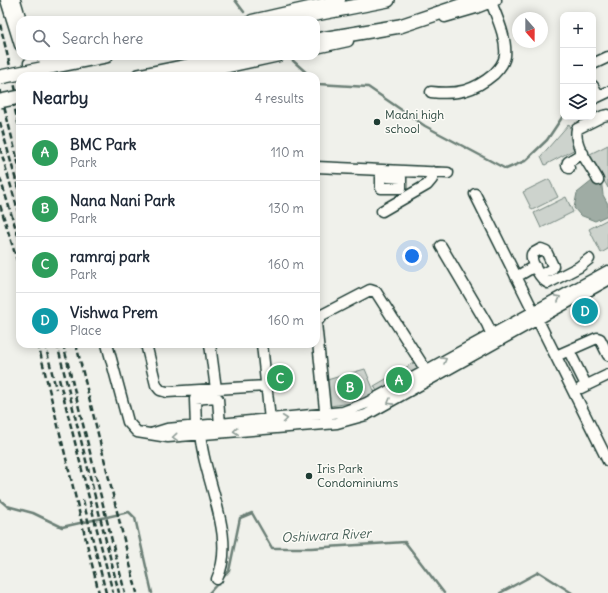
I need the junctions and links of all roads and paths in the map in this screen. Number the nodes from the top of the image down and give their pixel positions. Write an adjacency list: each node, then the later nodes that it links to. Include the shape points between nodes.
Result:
1 (340, 0): 7 (street)
2 (388, 0): 8 (main road)
3 (478, 0): 10 (main road, via 400,26)
4 (494, 1): 11 (street, via 435,20); 24 (street, via 504,43 505,57 499,69 472,89 444,94)
5 (12, 2): 6 (street); 9 (street)
6 (19, 16)
7 (270, 16)
8 (306, 16)
9 (16, 24)
10 (320, 39)
11 (320, 47)
12 (608, 57): 17 (street)
13 (29, 60): 18 (street)
14 (90, 60): 19 (main road)
15 (216, 60): 20 (main road)
16 (261, 60): 21 (street)
17 (596, 63)
18 (36, 72)
19 (41, 72)
20 (158, 72)
21 (205, 72)
22 (16, 75): 23 (main road, bridge)
23 (0, 77)
24 (431, 92)
25 (16, 98): 26 (main road, bridge)
26 (0, 101)
27 (608, 115): 28 (street, via 578,129 576,136)
28 (583, 153): 29 (street); 33 (street)
29 (573, 164)
30 (320, 167): 31 (street, via 381,173)
31 (433, 172): 32 (street); 35 (street, via 430,182)
32 (448, 173)
33 (598, 180)
34 (475, 194): 39 (street)
35 (382, 211)
36 (441, 246): 43 (street)
37 (589, 259): 39 (street, via 550,282 546,282 538,271)
38 (608, 271): 41 (street, one-way to 38)
39 (516, 277): 41 (street)
40 (608, 280): 41 (street)
41 (536, 315): 43 (street); 51 (street)
42 (320, 318): 52 (street, via 370,290 376,292)
43 (493, 338): 52 (street)
44 (108, 348): 61 (street, via 128,422 137,432 168,437)
45 (147, 348): 56 (street, via 156,385 160,390 166,392)
46 (211, 348): 56 (street)
47 (262, 348): 55 (street)
48 (319, 348): 58 (street)
49 (569, 351): 50 (street, via 598,338); 51 (street); 54 (street)
50 (608, 355)
51 (556, 356): 57 (street)
52 (429, 374): 58 (street, via 401,390)
53 (608, 375): 54 (street)
54 (586, 385): 57 (street)
55 (266, 386): 56 (street); 59 (street)
56 (216, 389)
57 (574, 392): 63 (street)
58 (326, 419): 59 (street, one-way to 58); 61 (street, one-way to 61)
59 (270, 420): 60 (street)
60 (220, 424): 61 (street); 61 (street, via 216,397 195,399)
61 (199, 429): 65 (street, via 223,538 221,572)
62 (608, 437): 63 (street)
63 (598, 441): 64 (street)
64 (608, 461)
65 (218, 579)

